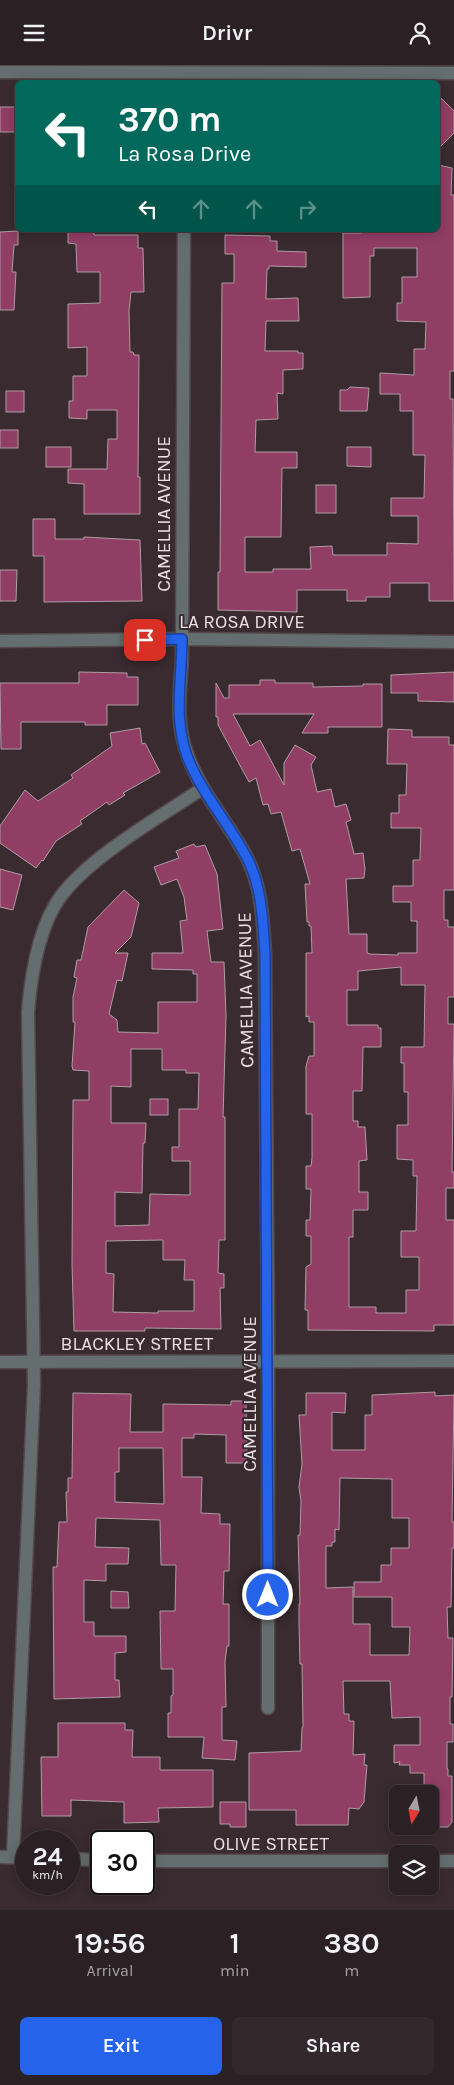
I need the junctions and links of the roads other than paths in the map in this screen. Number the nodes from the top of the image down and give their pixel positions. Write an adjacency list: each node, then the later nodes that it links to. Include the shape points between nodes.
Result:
1 (0, 72): 3 (street)
2 (454, 73): 3 (street)
3 (185, 74)
4 (184, 232): 5 (street, CAMELLIA AVENUE)
5 (182, 639): 6 (street, LA ROSA DRIVE); 7 (street, LA ROSA DRIVE); 8 (street, CAMELLIA AVENUE, via 178,711 187,756)
6 (0, 641)
7 (454, 642)
8 (203, 789): 9 (street, via 83,873 60,897 37,949 30,976 28,1012); 10 (street, CAMELLIA AVENUE, via 248,859 261,902 265,954)
9 (34, 1361): 10 (street, BLACKLEY STREET); 12 (street, BLACKLEY STREET); 15 (street)
10 (268, 1361): 11 (street, BLACKLEY STREET); 13 (street, CAMELLIA AVENUE)
11 (454, 1361)
12 (0, 1362)
13 (268, 1708)
14 (0, 1857): 15 (street)
15 (13, 1857)
16 (155, 1861): 17 (street, OLIVE STREET)
17 (389, 1861)
18 (439, 1861): 19 (street)
19 (454, 1861)

